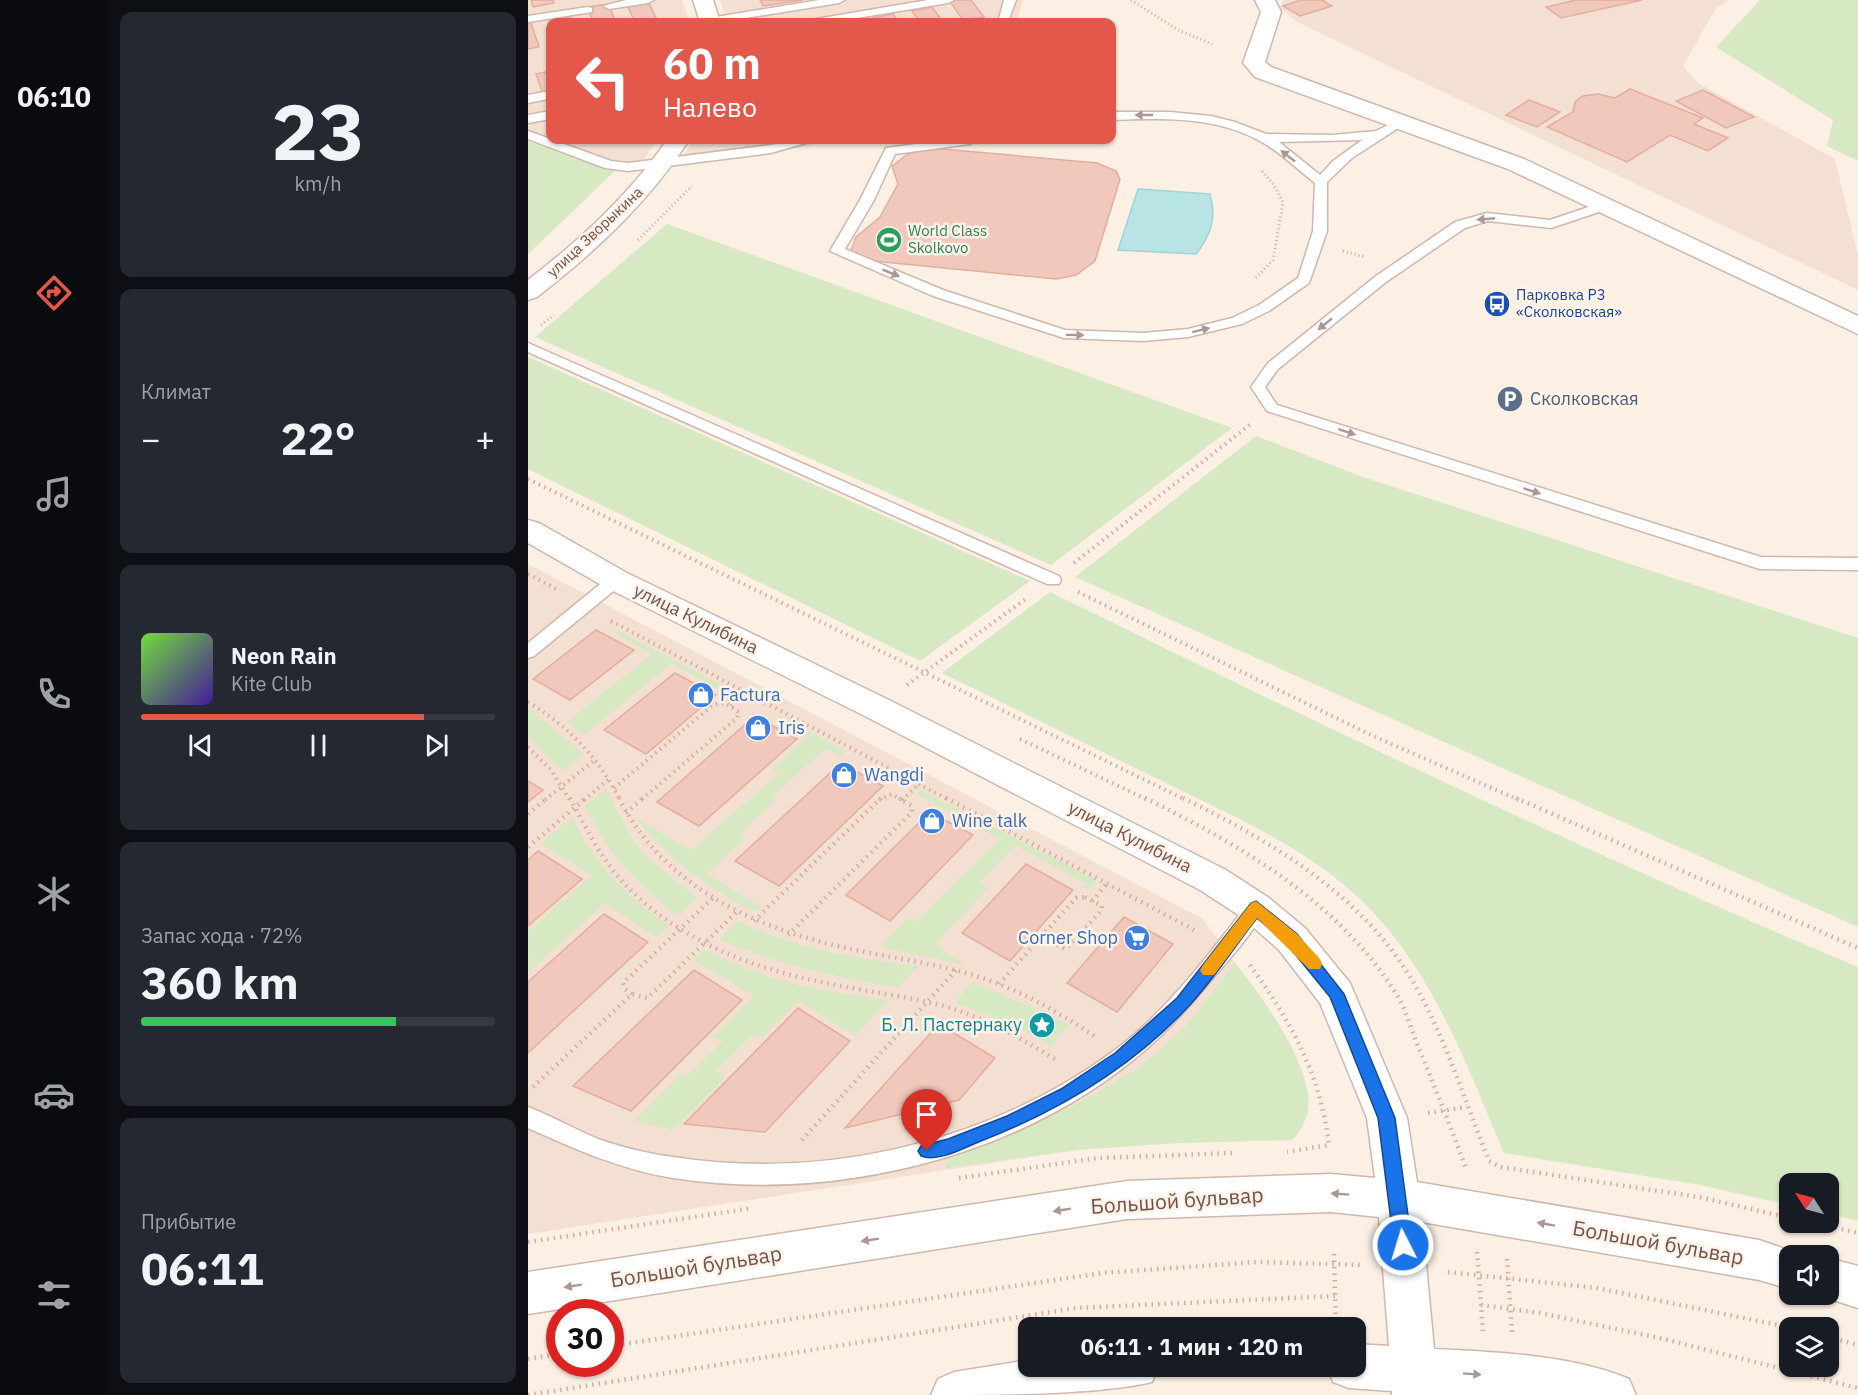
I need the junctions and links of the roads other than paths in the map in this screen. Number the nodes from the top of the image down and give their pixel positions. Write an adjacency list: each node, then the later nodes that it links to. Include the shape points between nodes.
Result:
1 (648, 0): 7 (lane)
2 (703, 0): 9 (street)
3 (839, 0): 10 (lane)
4 (948, 0): 11 (lane)
5 (1010, 0): 12 (lane)
6 (1265, 0): 19 (street, via 1271,12 1254,63 1263,72)
7 (609, 6)
8 (588, 10): 13 (lane)
9 (709, 18)
10 (733, 18)
11 (840, 18)
12 (1004, 18)
13 (528, 20)
14 (544, 96): 15 (lane)
15 (528, 99)
16 (546, 116): 18 (lane)
17 (1116, 116): 22 (lane, one-way to 17, via 1191,116)
18 (528, 118)
19 (1400, 123): 21 (lane); 30 (street, via 1516,164)
20 (528, 135): 23 (lane)
21 (1377, 135): 22 (lane); 29 (lane, via 1345,155)
22 (1265, 138): 29 (lane, one-way to 22)
23 (546, 142)
24 (552, 144): 28 (lane, via 609,165)
25 (675, 144): 28 (street, улица Зворыкина)
26 (793, 144): 28 (lane)
27 (941, 144): 29 (lane, one-way to 29, via 890,151 837,251 938,293 1064,334 1143,338 1188,333 1237,321 1287,295 1304,280 1320,231)
28 (663, 163): 31 (street, улица Зворыкина, via 616,216)
29 (1321, 182)
30 (1597, 208): 32 (street); 35 (lane, one-way to 35, via 1551,224 1487,217 1460,225 1381,279 1273,366 1258,387 1272,408 1760,563)
31 (528, 292)
32 (1858, 326)
33 (528, 347): 37 (lane)
34 (528, 530): 36 (street, улица Кулибина)
35 (1858, 564)
36 (616, 580): 38 (lane); 39 (street, улица Кулибина, via 1203,874)
37 (1053, 580)
38 (528, 652)
39 (1256, 908): 40 (lane, via 1182,1003 1121,1058 1013,1121 948,1146 841,1170 769,1176 718,1175 673,1170 604,1152); 41 (street, улица Кулибина, via 1292,939 1336,994 1387,1118)
40 (528, 1117)
41 (1399, 1198): 42 (street, Большой бульвар, one-way to 41); 45 (street, Большой бульвар, one-way to 45, via 1331,1193 1127,1200); 48 (street, улица Кулибина)
42 (1779, 1266)
43 (1839, 1282): 44 (street)
44 (1858, 1287)
45 (528, 1293)
46 (1366, 1370): 48 (street)
47 (1067, 1377): 49 (street)
48 (1414, 1382): 50 (street, one-way to 50, via 1515,1376)
49 (954, 1395)
50 (1613, 1395)

